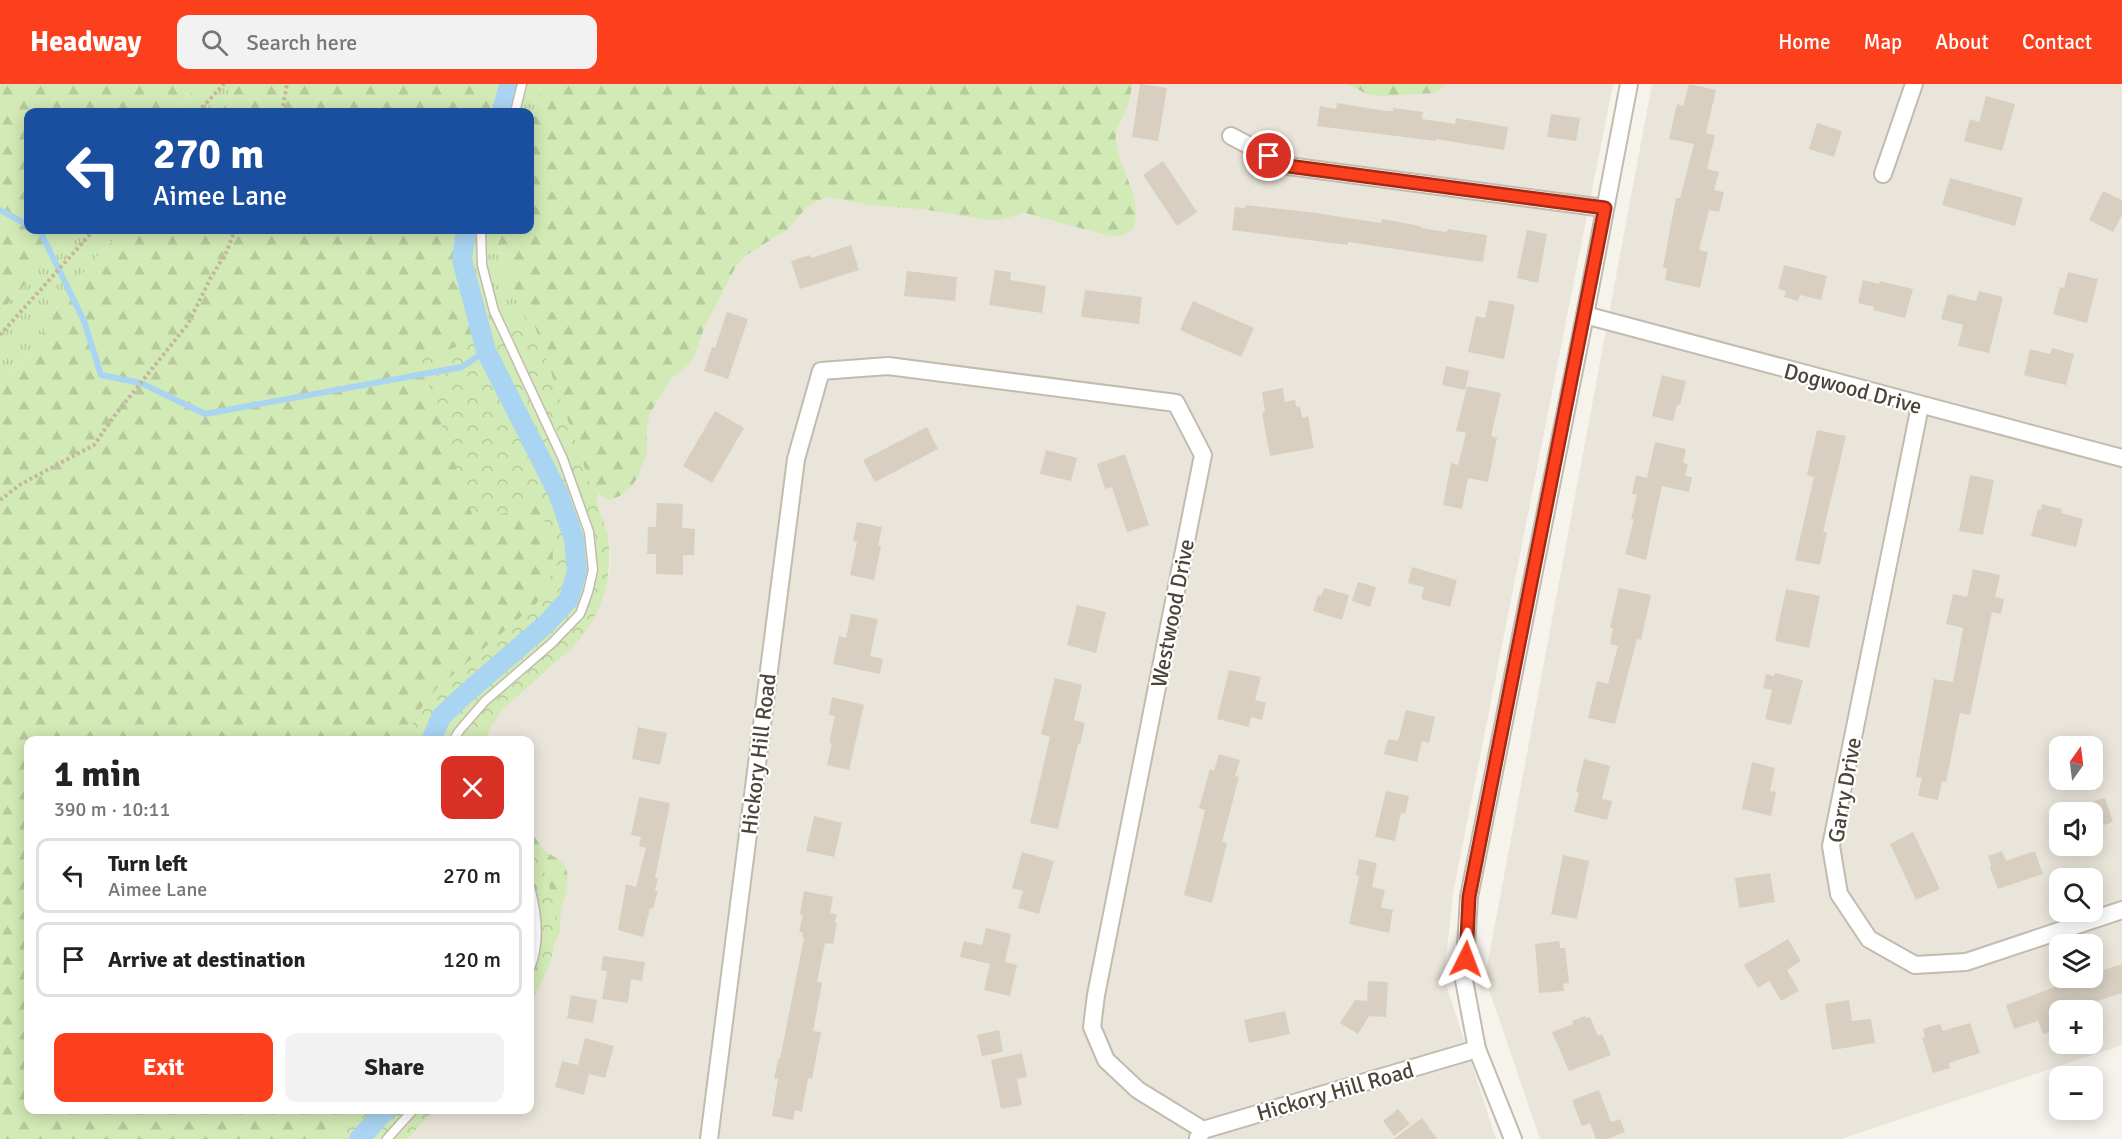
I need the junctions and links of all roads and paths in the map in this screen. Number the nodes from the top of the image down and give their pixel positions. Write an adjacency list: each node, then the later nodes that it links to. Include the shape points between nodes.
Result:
1 (224, 84): 6 (path)
2 (287, 84): 7 (path)
3 (522, 84): 8 (lane)
4 (1629, 84): 11 (street)
5 (1914, 84): 10 (street)
6 (202, 108)
7 (283, 108)
8 (516, 108)
9 (1232, 136): 11 (street, via 1288,166)
10 (1883, 174)
11 (1605, 208): 15 (street)
12 (90, 234): 16 (path)
13 (233, 234): 20 (path, via 188,324 94,445 21,484)
14 (481, 234): 21 (lane, via 482,265 494,311 563,459 589,532 593,570 580,614 485,701)
15 (1585, 315): 18 (street, Dogwood Drive); 25 (street, via 1469,897 1464,980)
16 (0, 335)
17 (822, 371): 27 (street, Westwood Drive, via 888,366 1176,403 1203,455 1092,1027 1106,1060 1138,1090); 29 (street, Hickory Hill Road, via 796,459)
18 (1920, 406): 19 (street, Dogwood Drive); 23 (street, Garry Drive, via 1831,846 1839,894 1869,939 1915,965 1966,962)
19 (2122, 458)
20 (0, 500)
21 (456, 736)
22 (534, 904): 24 (lane)
23 (2122, 910)
24 (534, 953)
25 (1478, 1049): 27 (street, Hickory Hill Road); 30 (street)
26 (409, 1114): 28 (lane)
27 (1200, 1135)
28 (387, 1139)
29 (709, 1139)
30 (1513, 1139)

